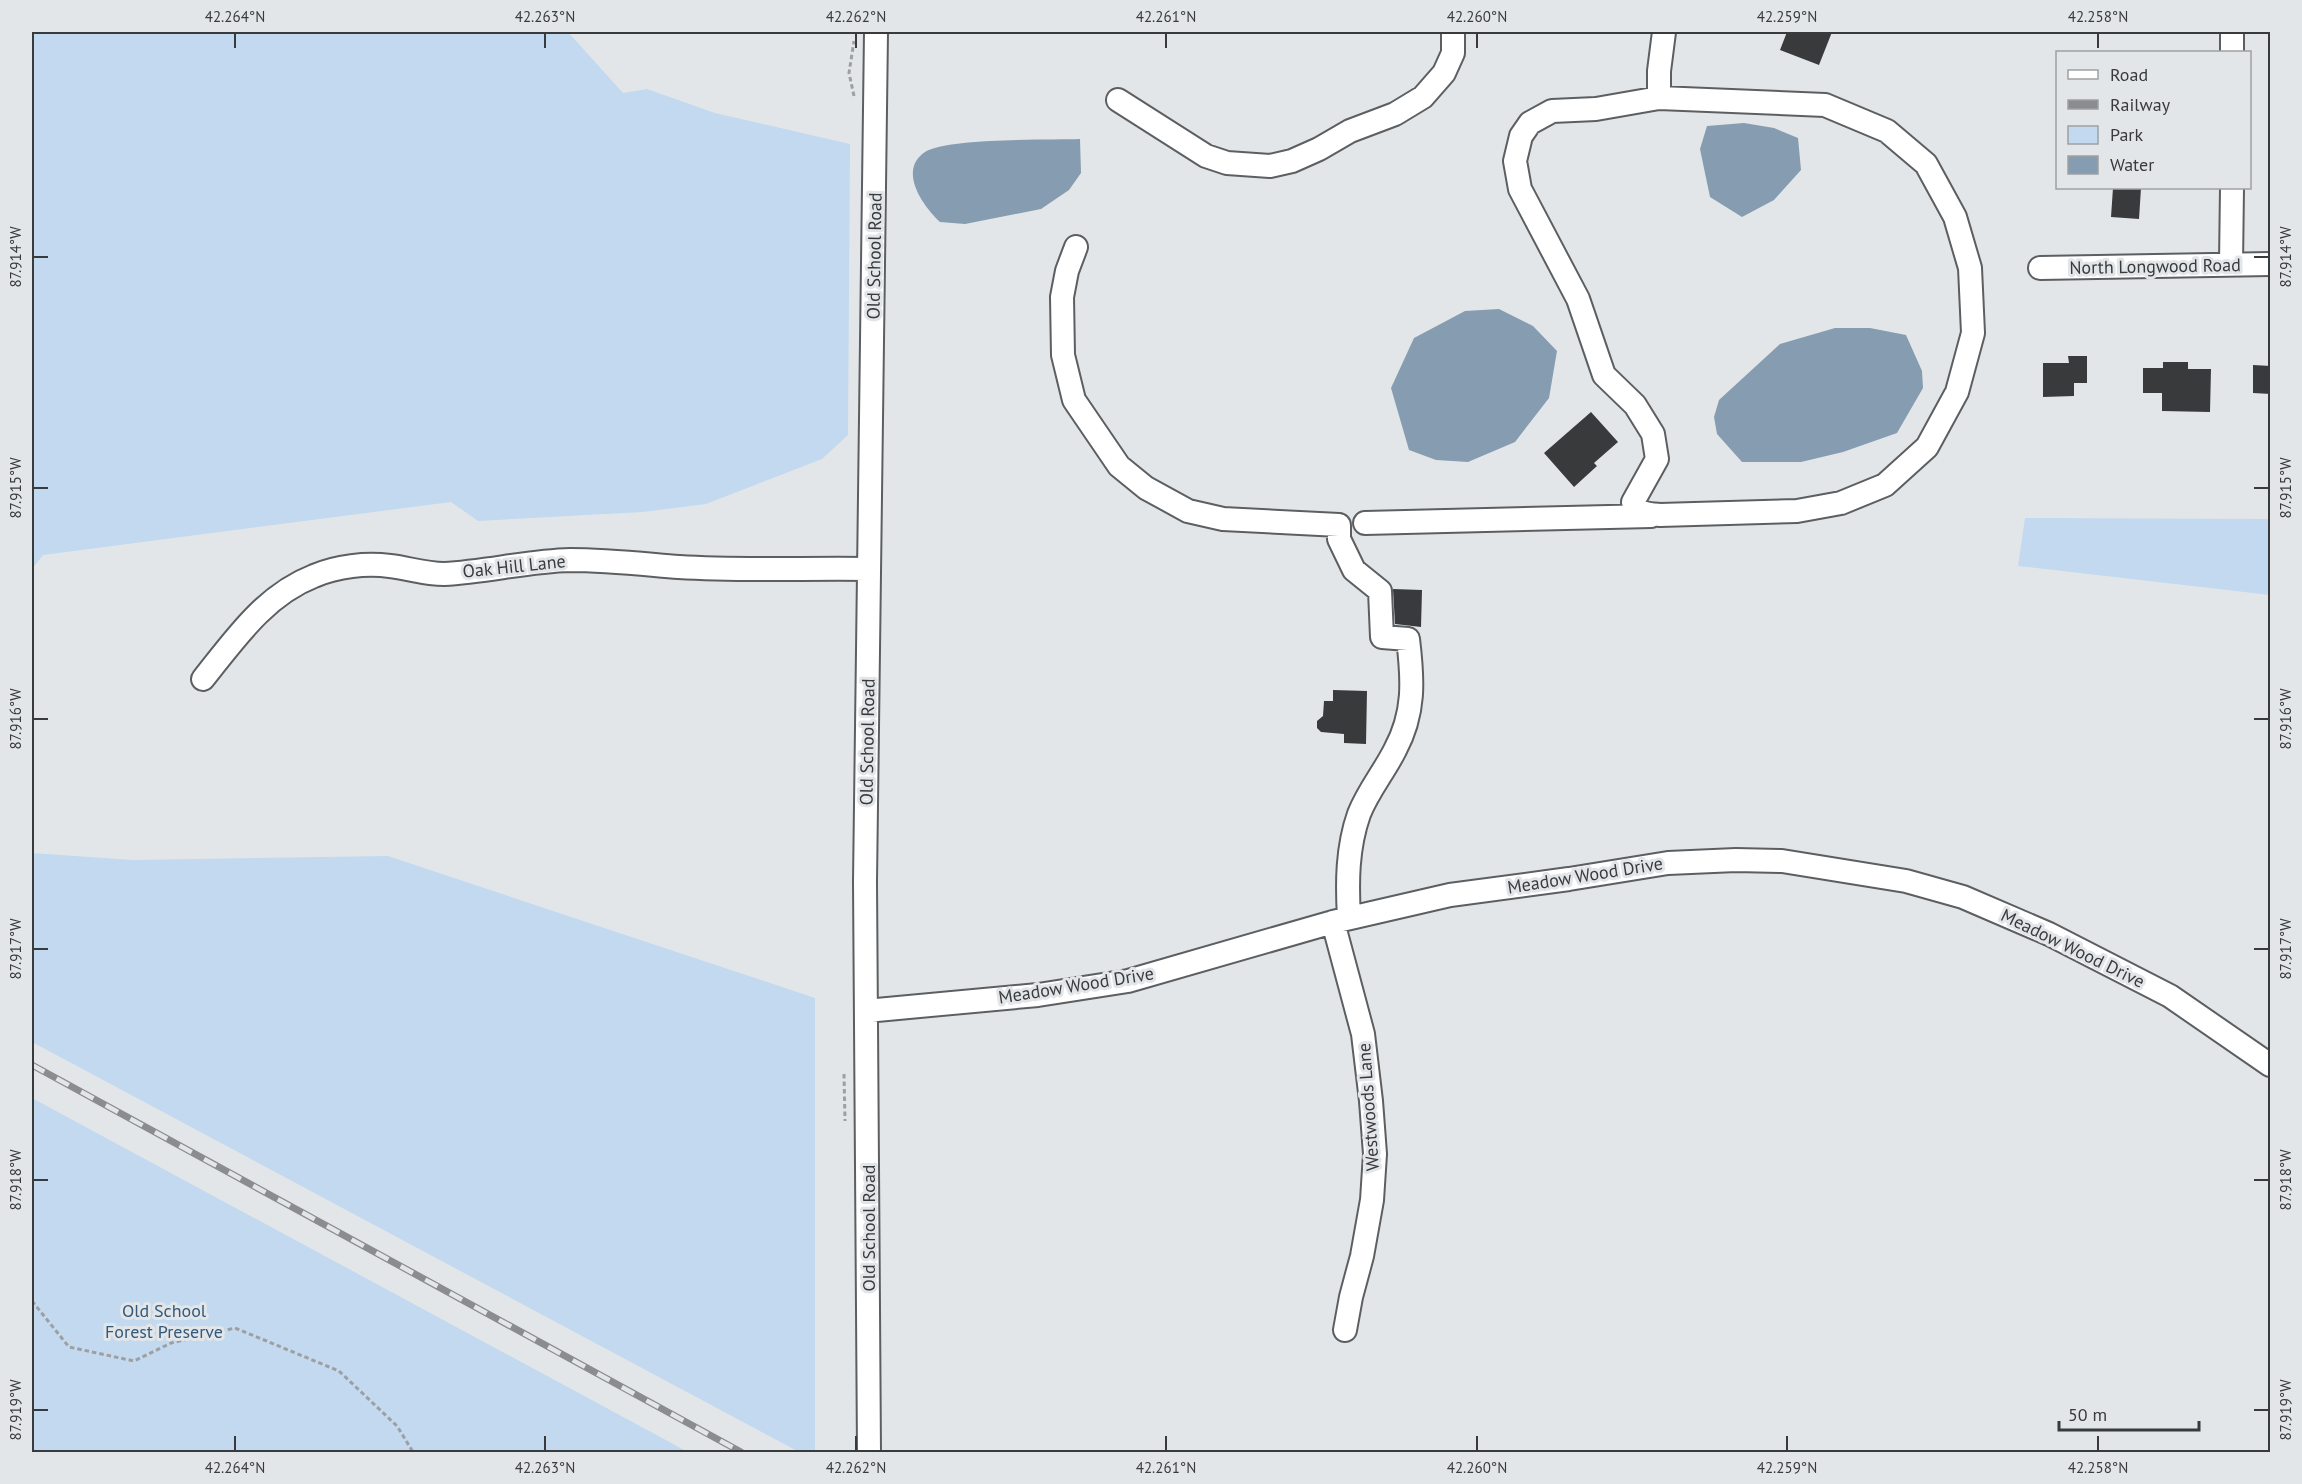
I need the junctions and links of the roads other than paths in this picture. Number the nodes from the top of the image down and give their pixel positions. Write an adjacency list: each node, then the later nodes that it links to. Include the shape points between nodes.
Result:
1 (876, 32): 15 (street, Old School Road)
2 (1452, 32): 7 (street, via 1452,53 1444,73 1423,97 1292,161 1227,164 1206,156)
3 (1664, 32): 6 (street)
4 (2232, 32): 5 (street)
5 (2232, 51)
6 (1659, 98): 13 (street, via 1596,109 1552,111 1530,123 1521,136 1515,161 1520,189 1578,299 1604,375 1635,405 1653,434 1657,459 1633,502 1644,513); 13 (street, via 1825,105 1887,131 1926,164 1955,217 1970,268 1973,333 1957,392 1927,447 1885,485 1841,503 1797,511)
7 (1118, 100)
8 (2232, 189): 10 (street)
9 (1076, 247): 17 (street, Westwoods Lane, via 1062,297 1063,355 1074,400 1119,466 1146,488 1188,510 1223,519 1339,525 1339,539 1354,570 1380,591 1382,637 1408,639 1413,682 1410,708 1399,743 1359,813)
10 (2231, 264): 11 (street, North Longwood Road); 12 (street, North Longwood Road)
11 (2271, 264)
12 (2040, 268)
13 (1660, 515): 14 (street)
14 (1365, 523)
15 (869, 569): 16 (street, Oak Hill Lane, via 680,567 567,560 442,574 389,565 335,569 314,576 266,604); 18 (street, Old School Road)
16 (203, 679)
17 (1341, 920): 18 (street, Meadow Wood Drive, via 1128,981); 19 (street, Meadow Wood Drive, via 1450,895 1668,863 1782,861 1840,869 1963,897 2049,934 2170,996); 20 (street, Westwoods Lane, via 1363,1034 1375,1154 1372,1200)
18 (866, 1011): 21 (street, Old School Road)
19 (2271, 1065)
20 (1345, 1330)
21 (870, 1452)

